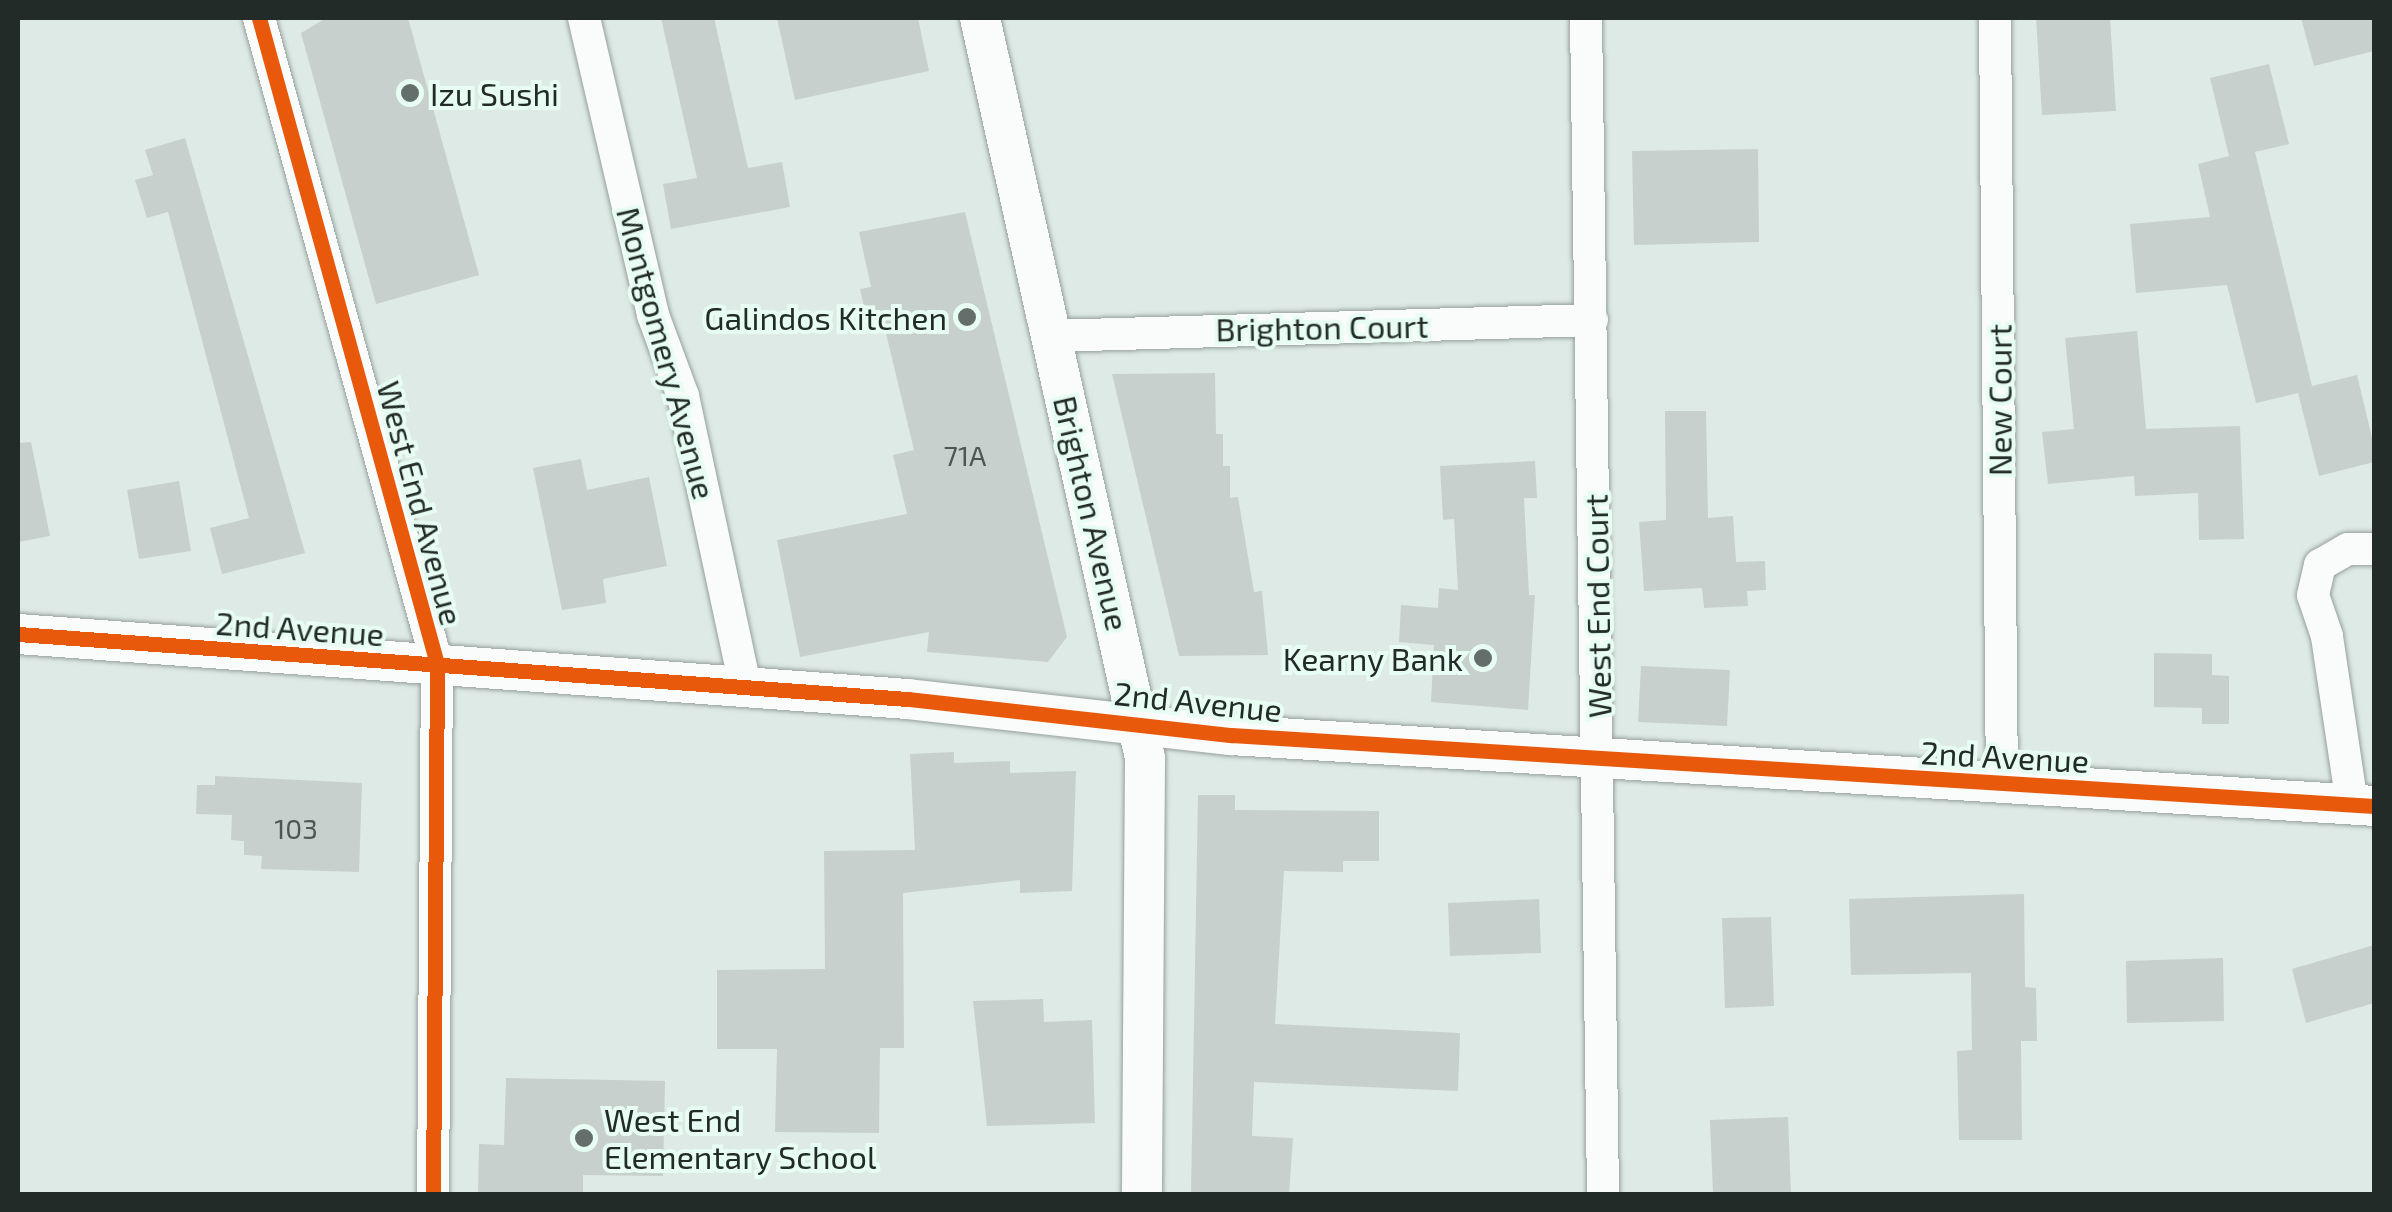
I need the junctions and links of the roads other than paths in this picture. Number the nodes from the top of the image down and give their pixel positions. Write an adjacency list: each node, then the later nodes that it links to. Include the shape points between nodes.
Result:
1 (260, 18): 10 (street, West End Avenue)
2 (584, 18): 11 (street, Montgomery Avenue, via 653,315 682,396)
3 (980, 18): 7 (street, Brighton Avenue)
4 (1586, 18): 6 (street, West End Court)
5 (1995, 18): 14 (street, New Court)
6 (1592, 320): 7 (street, Brighton Court); 13 (street, West End Court)
7 (1051, 336): 12 (street, Brighton Avenue)
8 (2374, 548): 15 (street, via 2348,549 2320,565 2313,595)
9 (18, 634): 10 (street, 2nd Avenue)
10 (436, 664): 11 (street, 2nd Avenue); 16 (street, West End Avenue)
11 (746, 689): 12 (street, 2nd Avenue)
12 (1140, 722): 13 (street, 2nd Avenue); 17 (street, Brighton Avenue)
13 (1600, 759): 14 (street, 2nd Avenue); 18 (street, West End Court)
14 (2002, 783): 15 (street, 2nd Avenue)
15 (2363, 805)
16 (432, 1194)
17 (1142, 1194)
18 (1603, 1194)

